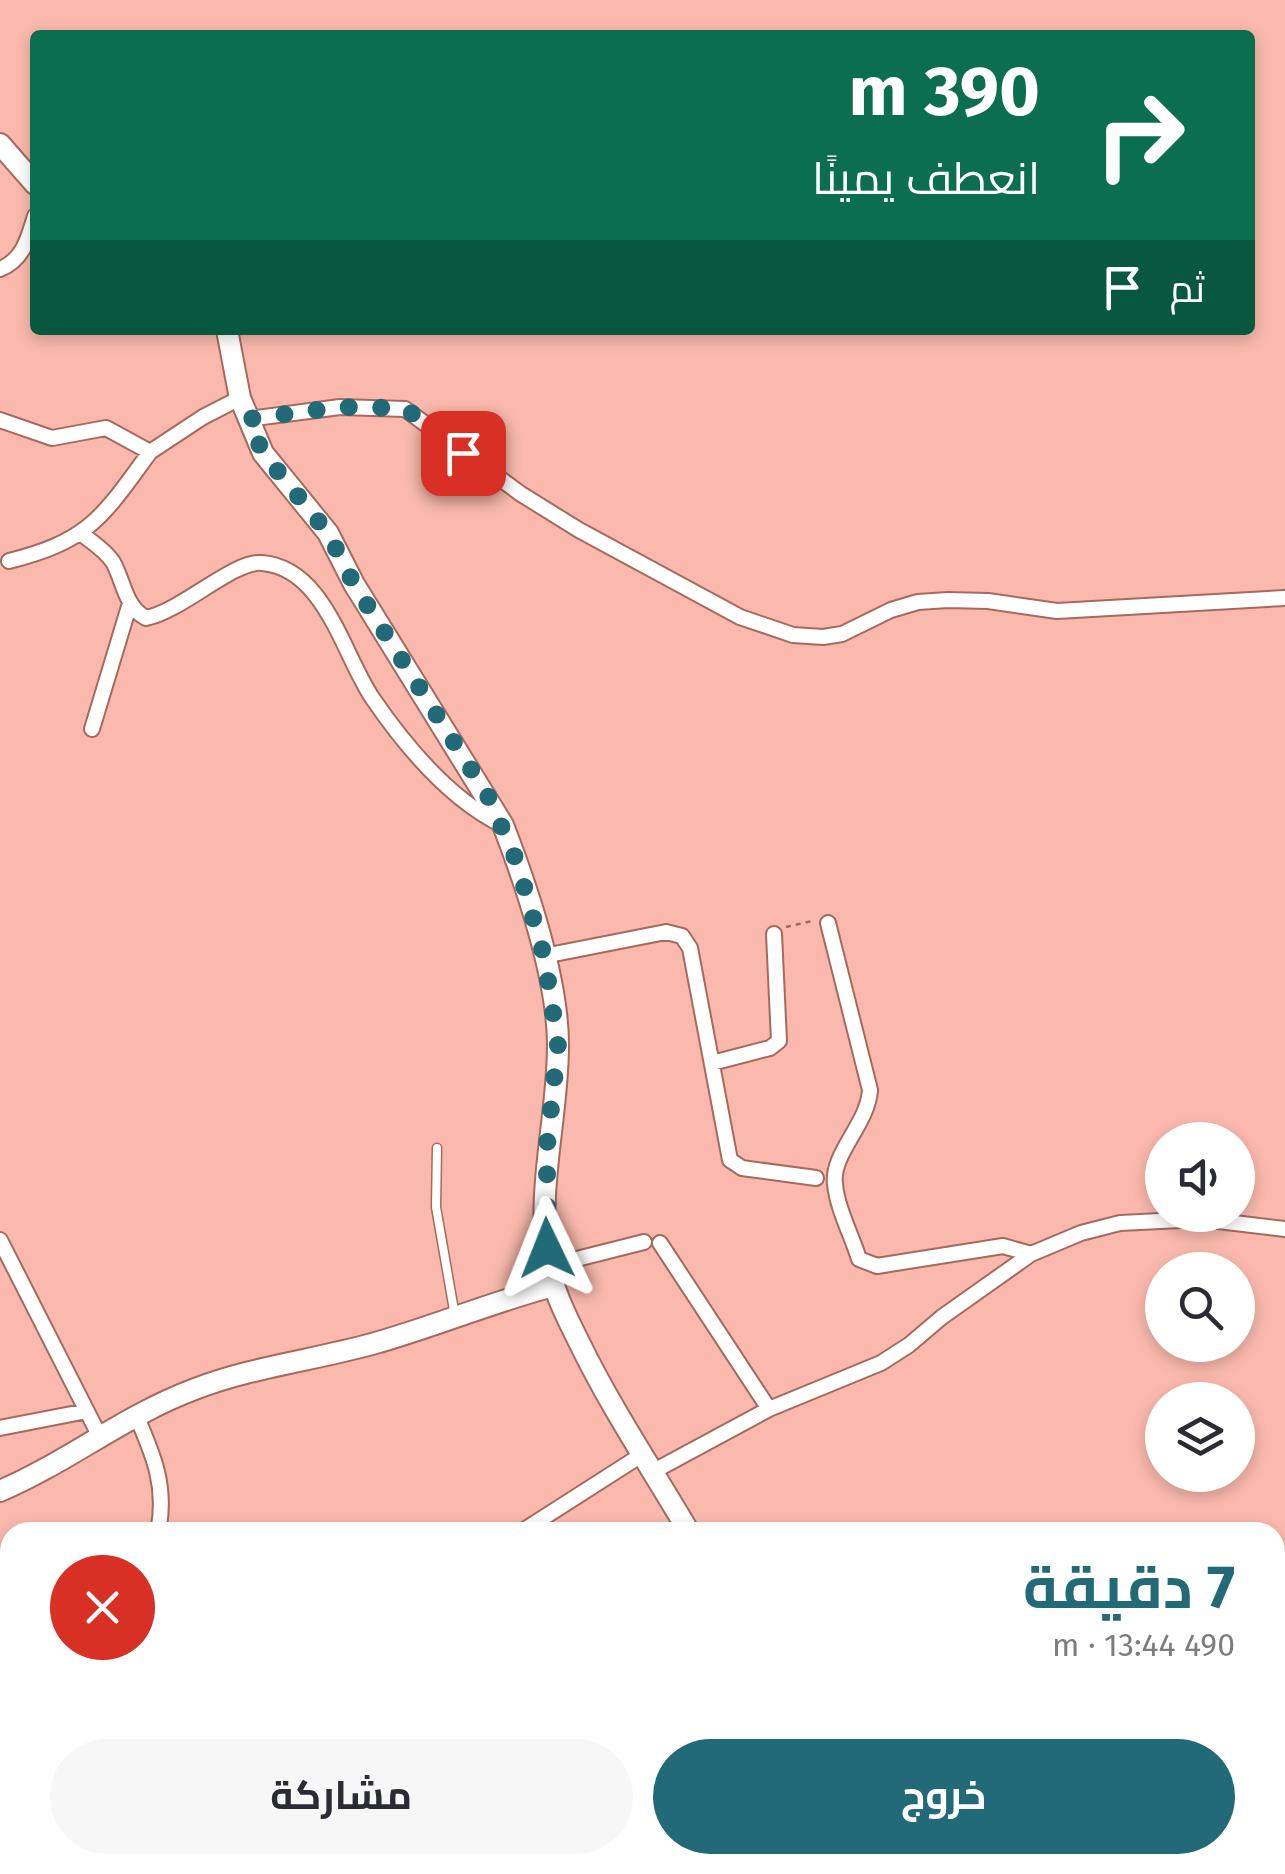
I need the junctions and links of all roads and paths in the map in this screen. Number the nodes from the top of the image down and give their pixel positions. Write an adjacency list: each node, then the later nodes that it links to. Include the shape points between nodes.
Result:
1 (0, 144): 2 (main road)
2 (30, 178)
3 (30, 231): 4 (street, via 23,251)
4 (0, 270)
5 (229, 335): 6 (main road)
6 (240, 398): 7 (main road); 9 (street)
7 (248, 419): 12 (street, via 340,407 405,408 578,530 740,618 793,635 842,634 918,602 988,601 1057,611); 15 (main road, via 263,453 328,533)
8 (0, 420): 9 (street, via 52,438 106,428)
9 (150, 452): 10 (street)
10 (82, 534): 11 (street); 13 (street, via 110,557)
11 (9, 561)
12 (1285, 598)
13 (130, 603): 14 (street); 15 (street, via 152,617 246,565 286,570 315,595 389,721 465,804)
14 (92, 729)
15 (503, 825): 18 (main road)
16 (828, 923): 17 (path, via 807,920); 24 (street, via 870,1090 867,1112 834,1182 859,1259 877,1266 1003,1246)
17 (774, 934): 19 (street, via 779,1041)
18 (544, 956): 19 (street, via 666,932 682,936 690,948); 25 (main road, via 558,1044 546,1163)
19 (712, 1063): 21 (street, via 730,1160 742,1168)
20 (437, 1148): 26 (lane, via 436,1207)
21 (816, 1178)
22 (1285, 1230): 24 (street, via 1236,1221 1120,1223)
23 (0, 1240): 28 (street)
24 (1031, 1254): 27 (street, via 881,1362)
25 (551, 1276): 26 (main road); 27 (street, via 652,1242); 32 (main road, via 588,1360)
26 (455, 1316): 29 (main road, via 197,1388)
27 (768, 1409): 32 (street)
28 (87, 1411): 30 (street); 31 (street)
29 (136, 1415): 31 (main road); 34 (street, via 160,1474)
30 (0, 1428)
31 (99, 1435): 33 (main road)
32 (648, 1462): 35 (street); 36 (main road)
33 (0, 1491)
34 (160, 1522)
35 (539, 1522)
36 (682, 1522)

